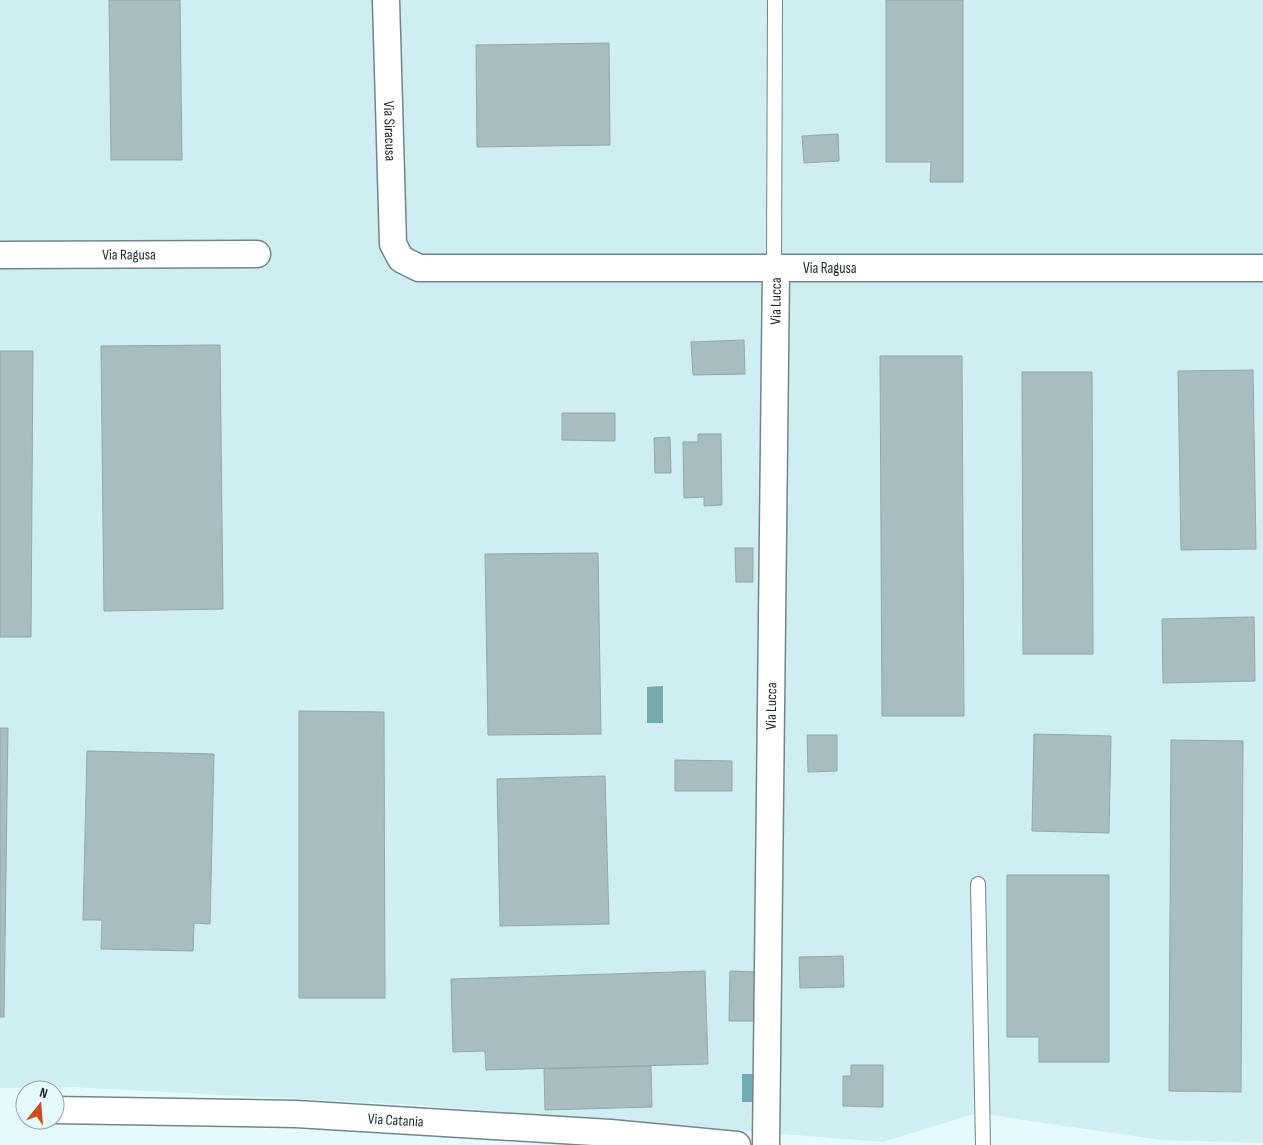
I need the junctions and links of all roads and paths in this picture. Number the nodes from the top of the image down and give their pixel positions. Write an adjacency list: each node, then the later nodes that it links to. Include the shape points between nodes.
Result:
1 (386, 0): 5 (street, Via Siracusa, via 392,234 394,249)
2 (774, 0): 7 (lane, Via Lucca)
3 (257, 254): 4 (street, Via Ragusa)
4 (0, 255)
5 (401, 260): 7 (street, Via Ragusa, via 426,269)
6 (1263, 268): 7 (street, Via Ragusa)
7 (775, 269): 11 (street, Via Lucca)
8 (978, 884): 12 (lane)
9 (65, 1110): 10 (street, Via Catania, via 296,1114 610,1133)
10 (737, 1145)
11 (766, 1145)
12 (983, 1145)

